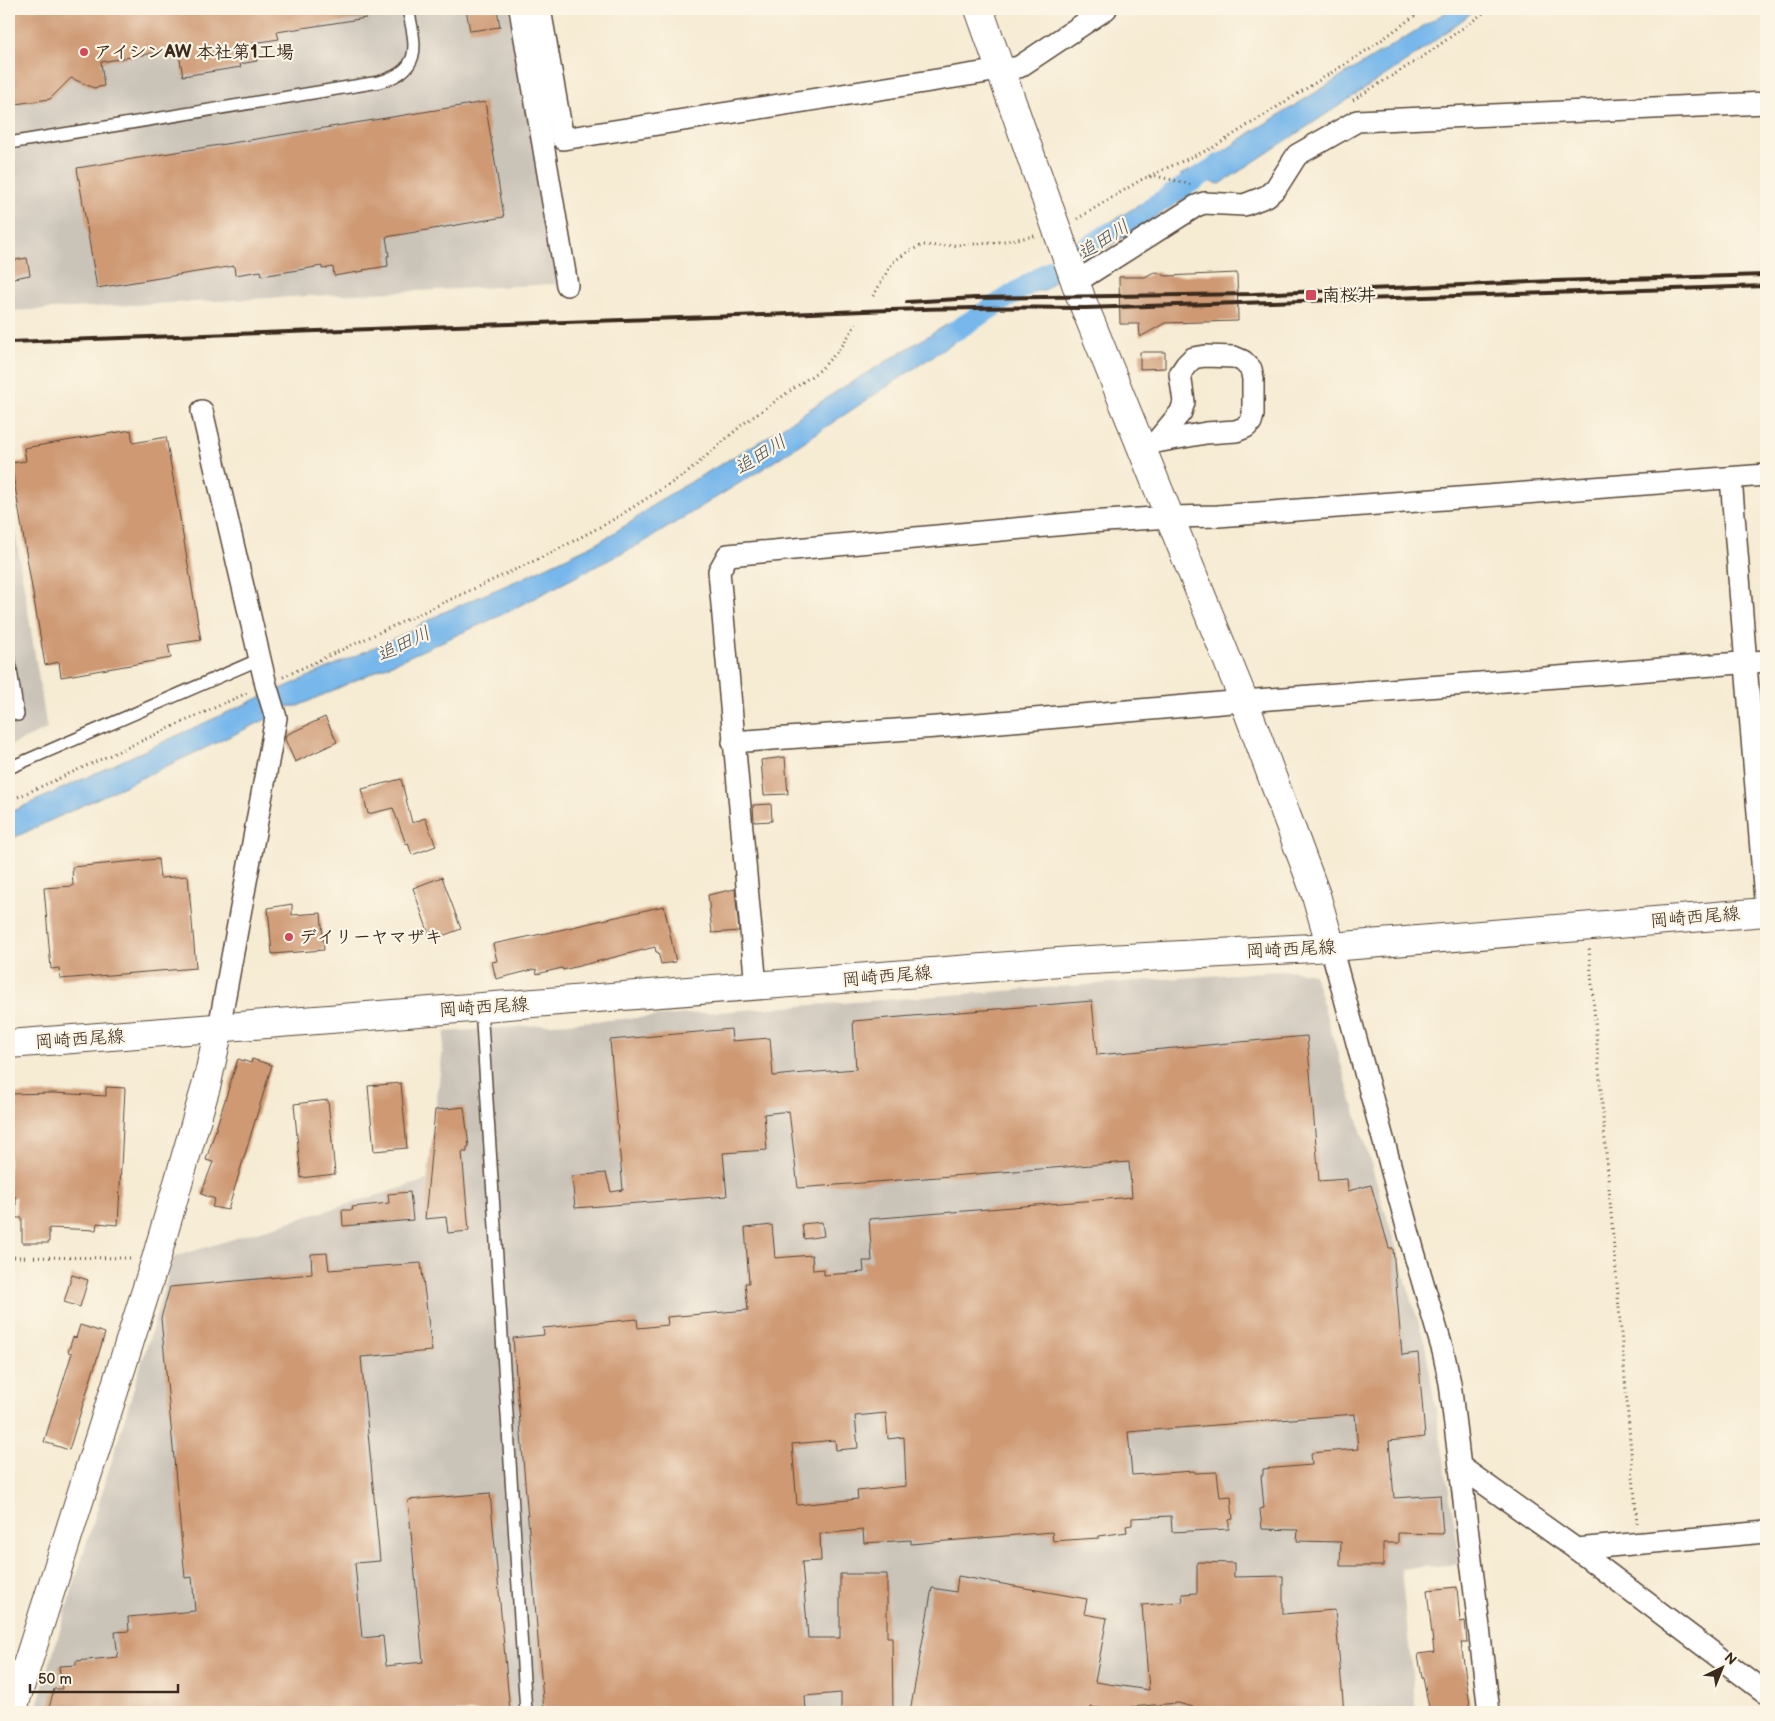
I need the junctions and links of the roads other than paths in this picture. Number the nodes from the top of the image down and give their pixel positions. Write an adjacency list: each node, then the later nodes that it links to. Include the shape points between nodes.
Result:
1 (408, 9): 8 (lane, via 415,43 413,57 405,69 392,78)
2 (520, 9): 10 (street)
3 (540, 9): 6 (street, via 563,139)
4 (978, 9): 6 (main road)
5 (1106, 9): 6 (street, via 1019,67)
6 (1001, 70): 9 (main road)
7 (1766, 103): 9 (street, via 1356,121 1297,155 1276,188 1267,196 1244,205 1204,203 1196,206)
8 (9, 143)
9 (1074, 278): 12 (main road)
10 (567, 285)
11 (202, 411): 17 (street)
12 (1149, 444): 12 (street, via 1181,412 1184,402 1180,374 1193,358 1234,357 1251,369 1254,379 1253,415 1246,427); 15 (main road)
13 (1766, 475): 14 (street)
14 (1731, 478): 15 (street); 19 (street)
15 (1171, 517): 20 (main road); 22 (street, via 728,555 719,571)
16 (9, 657): 21 (lane)
17 (260, 659): 23 (lane); 28 (street, via 276,718)
18 (1766, 661): 19 (street)
19 (1745, 662): 20 (street); 24 (street)
20 (1244, 701): 22 (street); 25 (main road, via 1316,895)
21 (18, 714)
22 (734, 742): 26 (street)
23 (9, 768)
24 (1766, 912): 25 (main road, 岡崎西尾線)
25 (1331, 947): 26 (main road, 岡崎西尾線, via 1072,961); 30 (street, via 1443,1351)
26 (756, 987): 27 (main road, 岡崎西尾線)
27 (481, 1007): 28 (main road, 岡崎西尾線); 35 (lane)
28 (219, 1028): 29 (main road, 岡崎西尾線); 34 (main road, via 208,1084 156,1258)
29 (9, 1044)
30 (1461, 1467): 32 (street); 36 (street)
31 (1766, 1532): 32 (street)
32 (1576, 1549): 33 (street)
33 (1766, 1693)
34 (12, 1712)
35 (526, 1712)
36 (1489, 1712)

